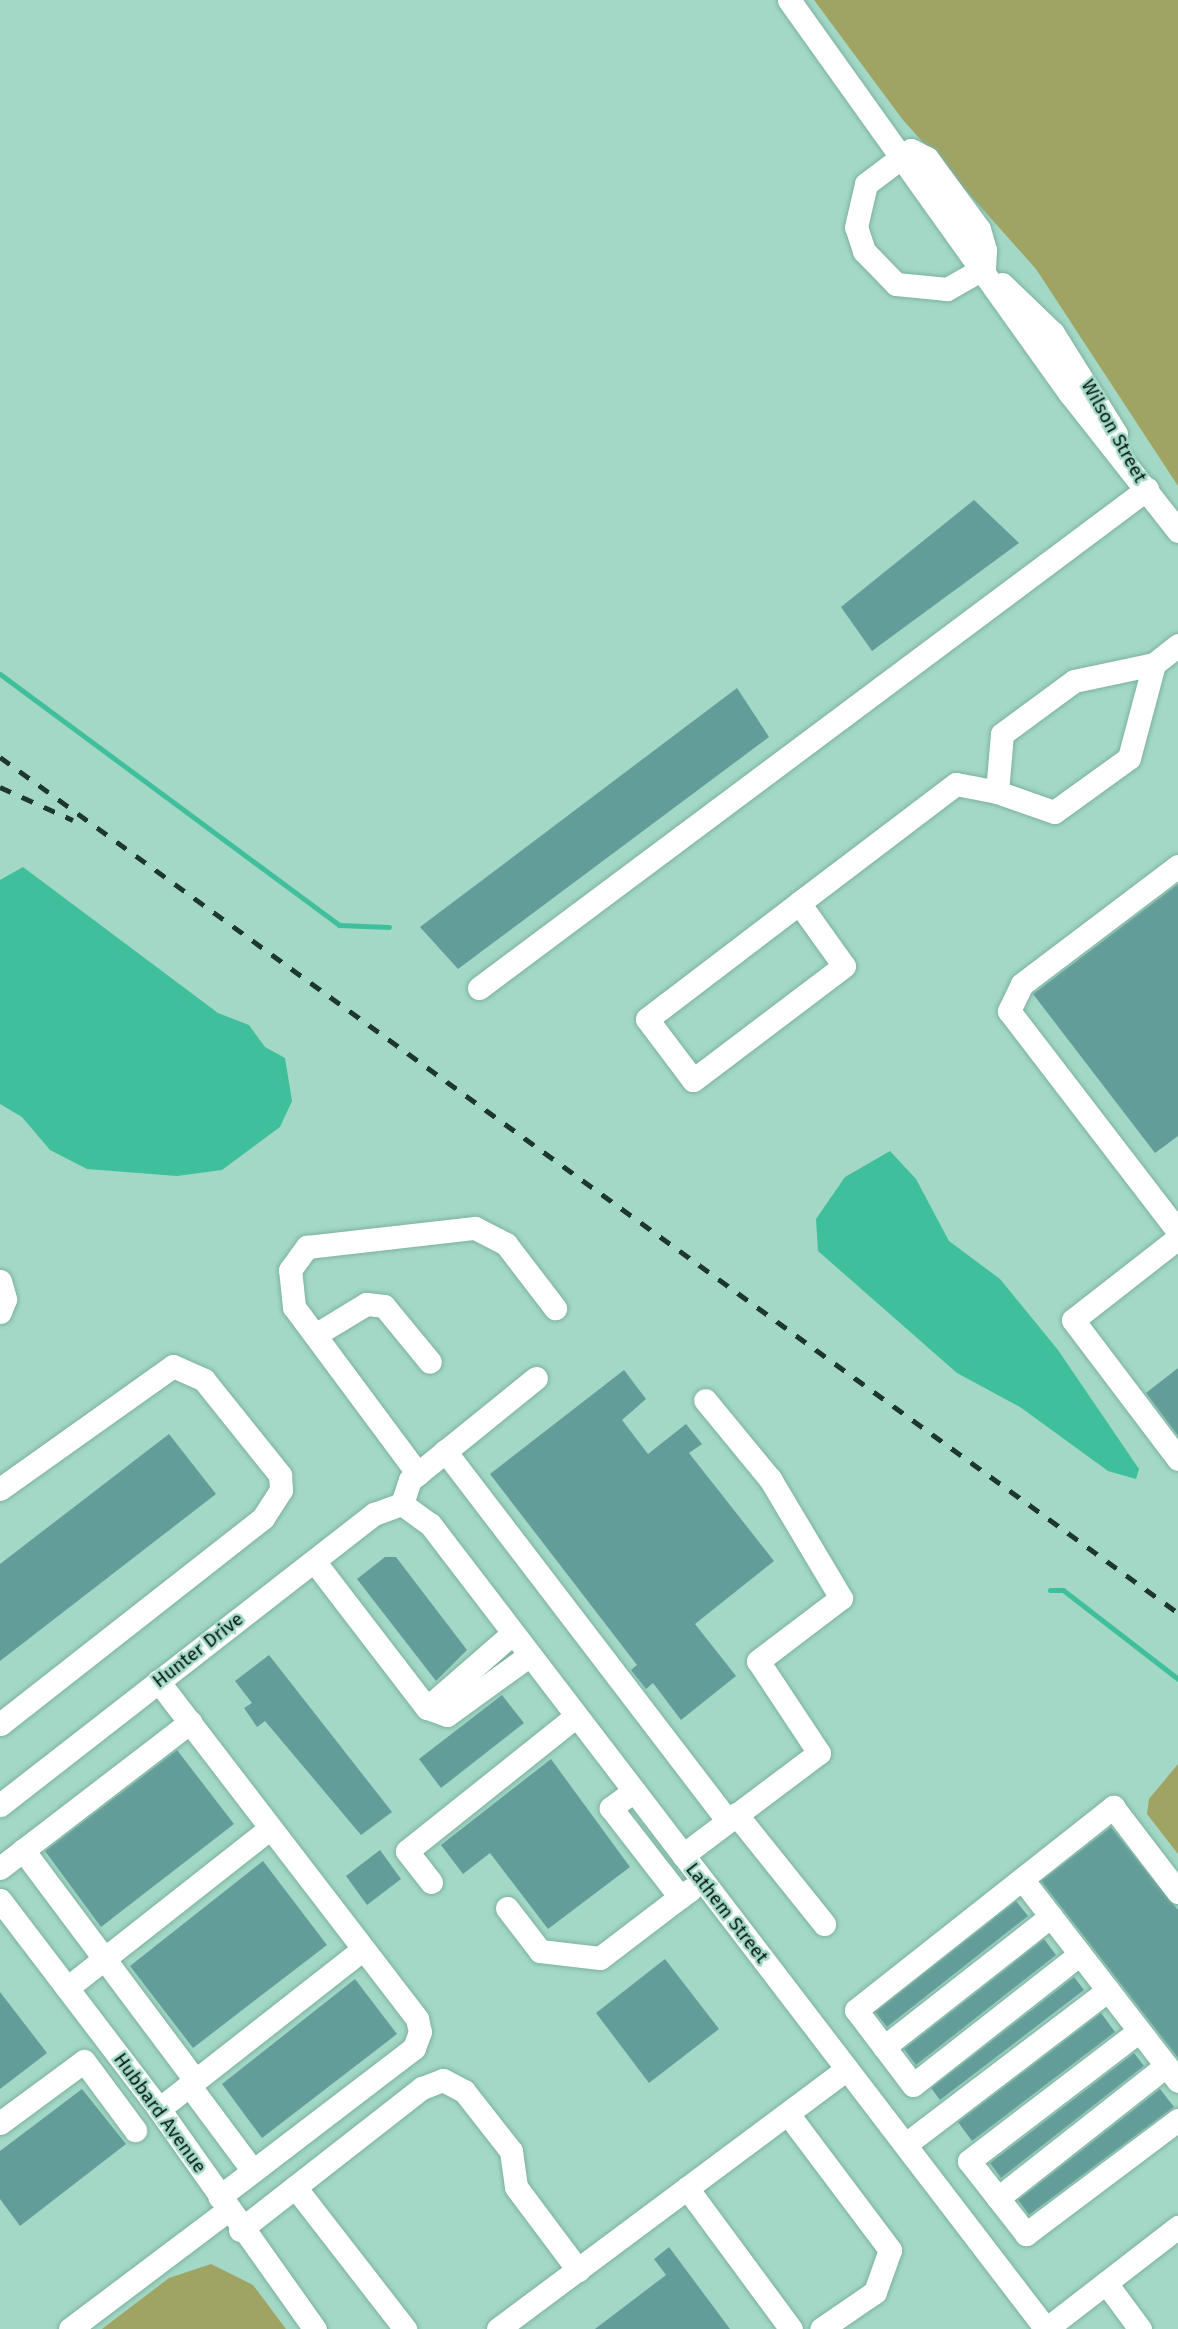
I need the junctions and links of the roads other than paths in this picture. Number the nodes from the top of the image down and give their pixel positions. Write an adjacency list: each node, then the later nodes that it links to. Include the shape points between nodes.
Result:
1 (789, 0): 2 (street, Wilson Street)
2 (901, 155): 3 (street, Wilson Street); 3 (street, via 866,184 858,203 856,227 878,271 896,284 925,290 947,289)
3 (984, 268): 4 (street, Wilson Street, via 1053,333)
4 (1147, 489): 5 (street, Wilson Street); 11 (street)
5 (1178, 531)
6 (1178, 645): 7 (street)
7 (1154, 664): 8 (street, via 1074,681 1002,734); 8 (street, via 1129,758 1054,812)
8 (998, 792): 10 (street, via 956,784)
9 (1178, 866): 12 (street, via 1022,984 1009,1011)
10 (799, 904): 10 (street, via 648,1019 693,1080 844,966)
11 (479, 988)
12 (1178, 1231)
13 (1178, 1238): 22 (street, via 1073,1320)
14 (0, 1281): 16 (street, via 5,1299)
15 (555, 1308): 17 (street, via 506,1244 475,1228 360,1239 307,1247 290,1270 294,1307)
16 (0, 1312)
17 (315, 1335): 18 (street, via 366,1304 384,1306); 23 (street)
18 (430, 1362)
19 (536, 1378): 21 (street)
20 (705, 1400): 36 (street, via 769,1479 841,1598 758,1661 819,1753)
21 (445, 1451): 23 (street); 36 (street)
22 (1178, 1459)
23 (418, 1474): 25 (street)
24 (0, 1489): 33 (street, via 173,1366 204,1380 279,1475 281,1490 263,1518)
25 (402, 1504): 26 (street, Hunter Drive, via 374,1514); 27 (street, Lathem Street, via 430,1524)
26 (314, 1561): 29 (street, Hunter Drive); 30 (street)
27 (513, 1633): 28 (street, Lathem Street); 30 (street)
28 (530, 1655): 30 (street, via 447,1715); 31 (street, Lathem Street)
29 (158, 1681): 32 (street); 35 (street, Hunter Drive)
30 (427, 1708)
31 (576, 1716): 34 (street, Lathem Street); 43 (street, via 407,1850)
32 (190, 1722): 37 (street); 38 (street)
33 (0, 1724)
34 (634, 1791): 39 (street, Lathem Street); 45 (street, via 611,1808)
35 (0, 1805)
36 (731, 1817): 39 (street); 49 (street)
37 (270, 1828): 50 (street); 52 (street)
38 (23, 1850): 40 (street); 52 (street)
39 (682, 1855): 42 (street, Lathem Street)
40 (0, 1868)
41 (1022, 1879): 44 (street, via 1112,1807); 48 (street); 56 (street, via 856,2010)
42 (702, 1880): 45 (street); 57 (street, Lathem Street)
43 (431, 1882)
44 (1178, 1892)
45 (680, 1897): 47 (street, via 600,1958 540,1951)
46 (0, 1900): 53 (street, Hubbard Avenue)
47 (506, 1908)
48 (1051, 1916): 51 (street); 56 (street)
49 (824, 1924)
50 (363, 1949): 60 (street); 68 (street, via 418,2019 414,2048)
51 (1080, 1954): 54 (street); 56 (street, via 913,2085)
52 (104, 1958): 53 (street); 60 (street)
53 (67, 1988): 59 (street, Hubbard Avenue)
54 (1108, 1990): 55 (street); 67 (street)
55 (1139, 2031): 58 (street); 71 (street, via 969,2161)
56 (884, 2048)
57 (847, 2069): 63 (street); 67 (street, Lathem Street)
58 (1172, 2074): 71 (street)
59 (137, 2078): 61 (street); 62 (street, Hubbard Avenue)
60 (192, 2083): 62 (street); 68 (street)
61 (111, 2098): 65 (street, via 84,2061); 66 (street)
62 (159, 2109): 72 (street, Hubbard Avenue)
63 (788, 2114): 70 (street); 81 (street, via 890,2250 875,2292)
64 (1178, 2120): 71 (street, via 1026,2234)
65 (0, 2123)
66 (135, 2130)
67 (906, 2144): 82 (street, Lathem Street)
68 (253, 2171): 72 (street)
69 (295, 2187): 72 (street); 74 (street, via 422,2088 443,2080 464,2091 511,2151 516,2188); 78 (street)
70 (687, 2188): 74 (street); 80 (street)
71 (998, 2198)
72 (229, 2212): 76 (street); 77 (street, Hubbard Avenue)
73 (1178, 2227): 75 (street)
74 (578, 2270): 79 (street)
75 (1106, 2283): 82 (street); 83 (street)
76 (70, 2329)
77 (315, 2329)
78 (405, 2329)
79 (498, 2329)
80 (791, 2329)
81 (821, 2329)
82 (1046, 2329)
83 (1140, 2329)

